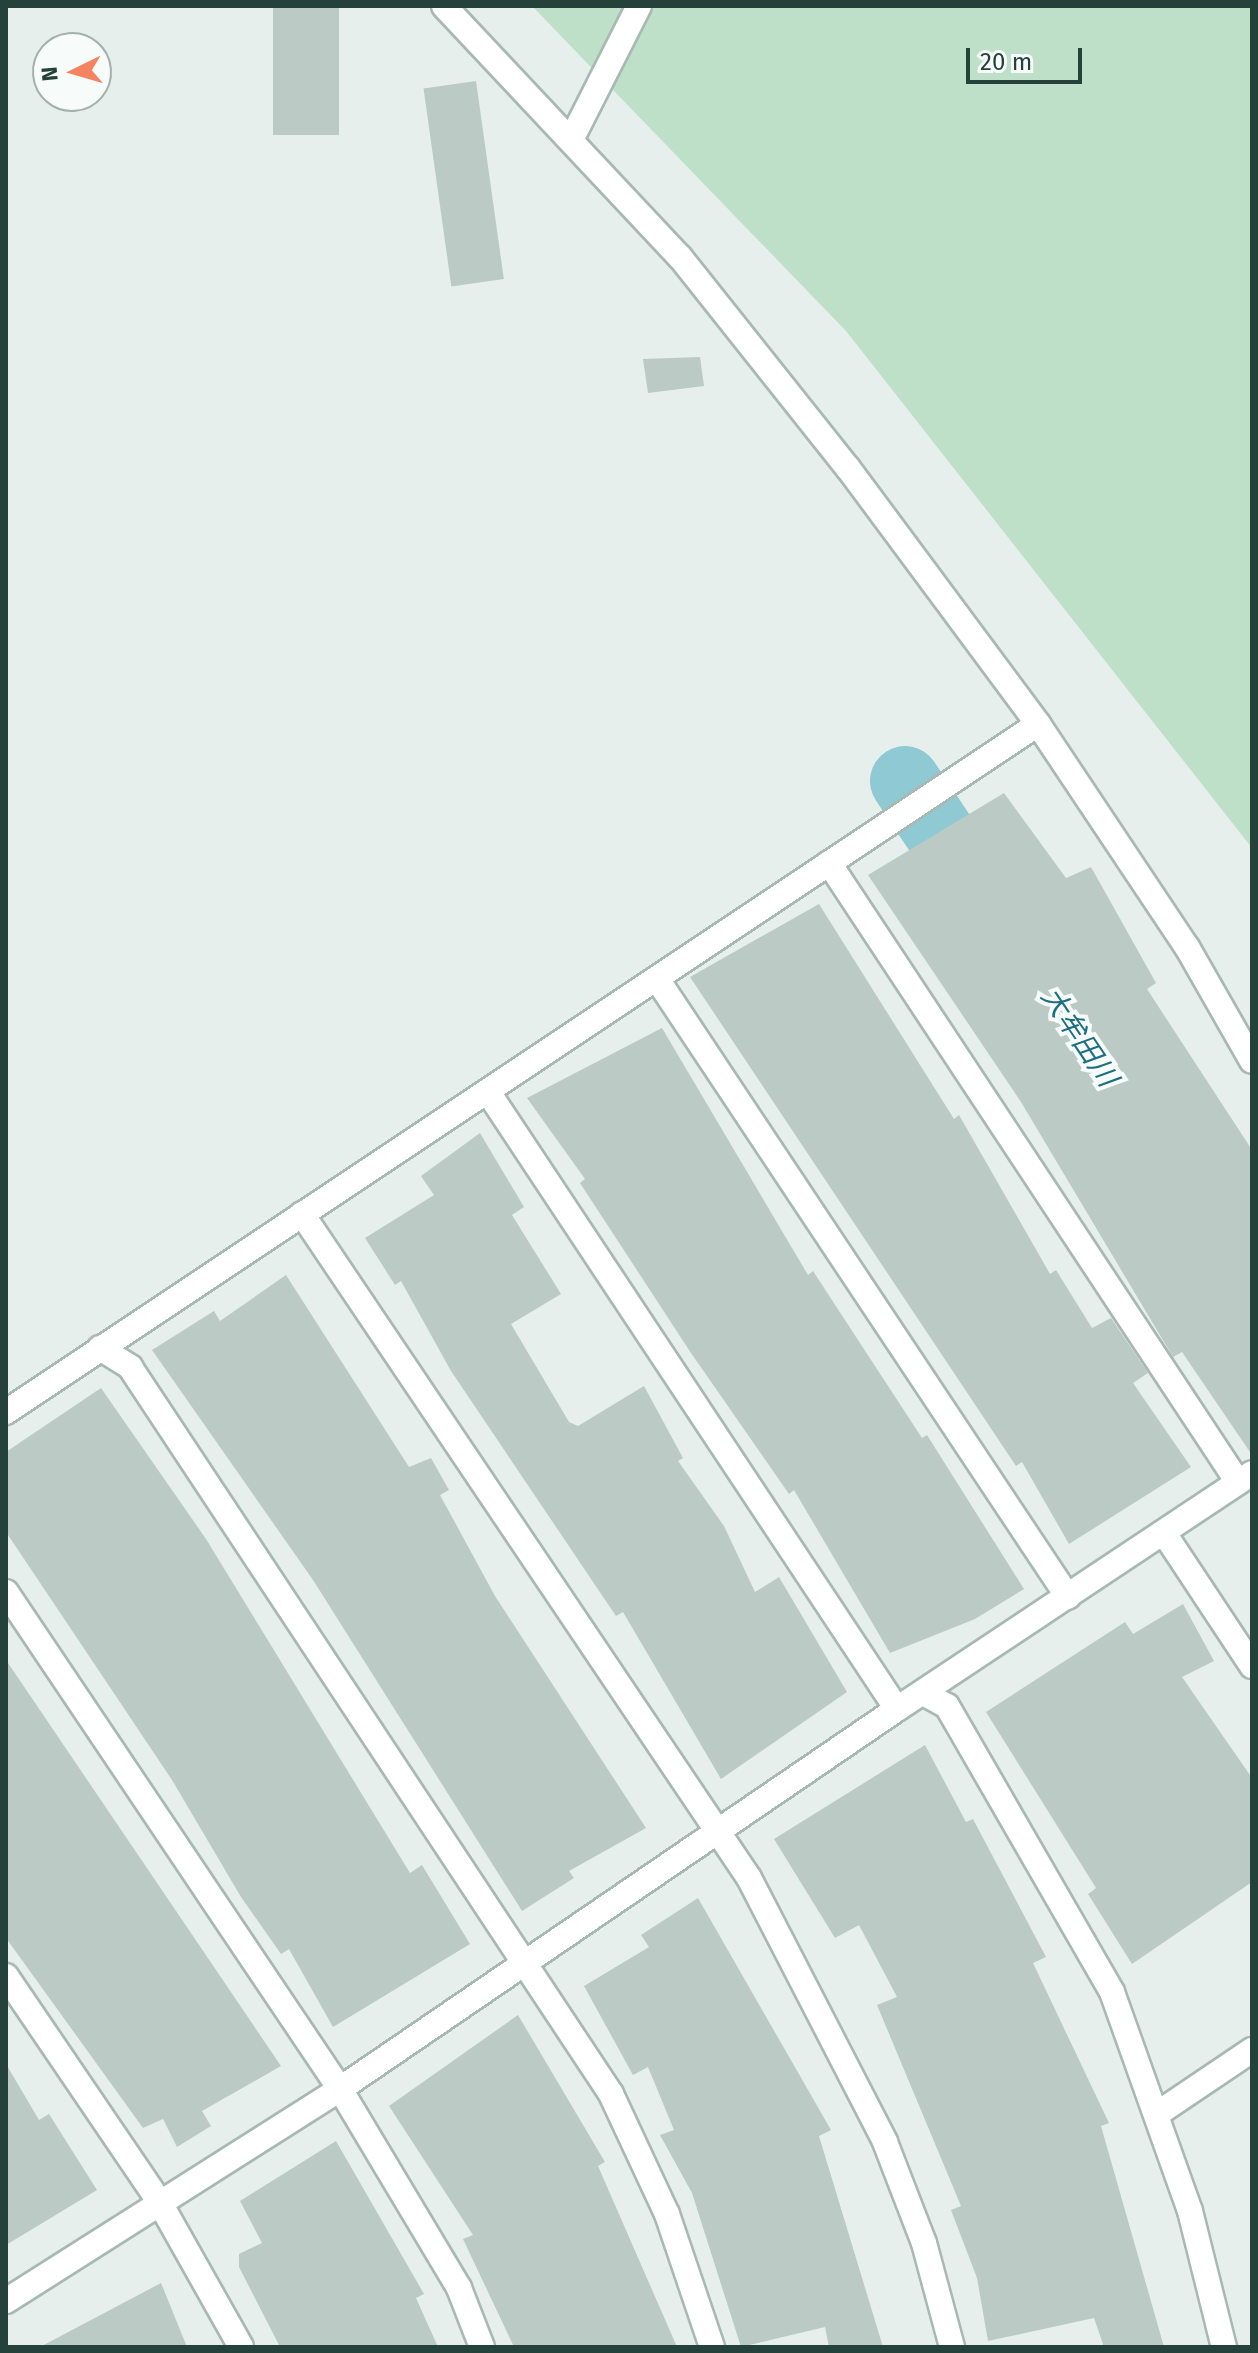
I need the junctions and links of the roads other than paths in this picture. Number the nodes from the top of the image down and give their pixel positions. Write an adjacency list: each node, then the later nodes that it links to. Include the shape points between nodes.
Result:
1 (444, 6): 3 (street)
2 (639, 6): 3 (street)
3 (573, 136): 4 (street, via 848,468)
4 (1038, 724): 5 (street); 7 (street, via 1187,947)
5 (829, 863): 6 (street); 12 (street)
6 (657, 979): 8 (street); 15 (street)
7 (1252, 1061)
8 (488, 1092): 9 (street); 18 (street)
9 (302, 1214): 10 (street); 19 (street)
10 (100, 1348): 11 (street); 20 (street, via 130,1367)
11 (6, 1412)
12 (1245, 1477): 13 (street)
13 (1166, 1536): 15 (street); 16 (street)
14 (6, 1592): 23 (street)
15 (1068, 1597): 17 (street)
16 (1252, 1666)
17 (925, 1694): 18 (street); 24 (street, via 947,1706 1031,1842 1112,1992)
18 (897, 1709): 19 (street)
19 (715, 1830): 20 (street); 30 (street, via 792,1952 885,2142 924,2243)
20 (523, 1960): 23 (street); 29 (street, via 611,2094 667,2214)
21 (6, 1976): 25 (street)
22 (1252, 2050): 24 (street)
23 (340, 2089): 25 (street); 28 (street, via 459,2288)
24 (1157, 2114): 31 (street)
25 (160, 2203): 26 (street); 27 (street)
26 (6, 2301)
27 (241, 2347)
28 (482, 2347)
29 (712, 2347)
30 (952, 2347)
31 (1224, 2347)

